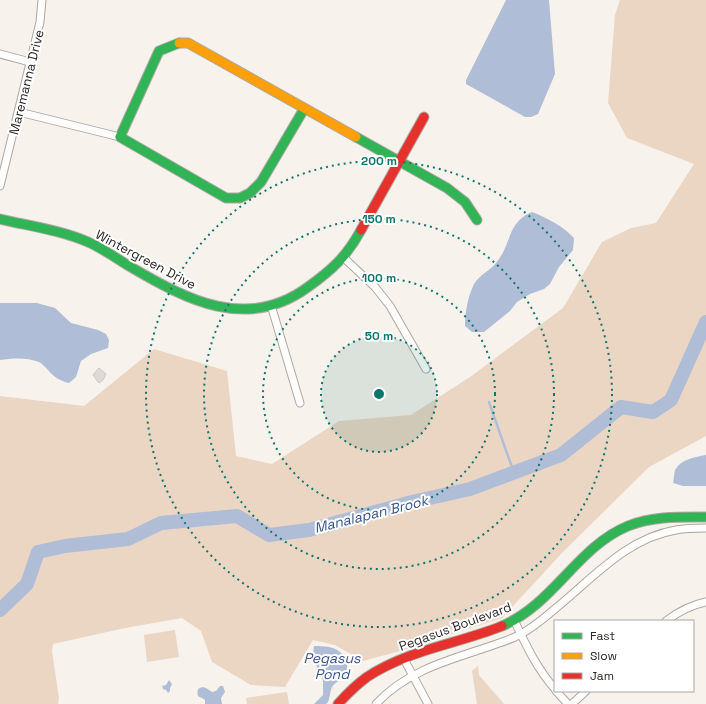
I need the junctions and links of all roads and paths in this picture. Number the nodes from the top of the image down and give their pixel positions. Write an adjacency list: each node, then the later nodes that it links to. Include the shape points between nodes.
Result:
1 (42, 0): 3 (street, Maremanna Drive, via 40,22)
2 (0, 54): 3 (street)
3 (30, 62): 5 (street, Maremanna Drive)
4 (304, 109): 7 (street, via 261,182 250,193 240,198 226,198); 7 (street, via 188,43 177,43 159,51); 8 (street)
5 (19, 112): 7 (street); 9 (street, Maremanna Drive)
6 (424, 117): 8 (street, Wintergreen Drive)
7 (120, 137)
8 (399, 160): 11 (street, via 447,188 465,202); 12 (street, Wintergreen Drive)
9 (0, 186)
10 (0, 219): 13 (street, Wintergreen Drive, via 64,234 88,243 192,299 228,308 247,309)
11 (477, 220)
12 (344, 258): 13 (street, Wintergreen Drive, via 297,295); 14 (street, via 375,287 390,306)
13 (271, 305): 15 (street)
14 (426, 369)
15 (300, 403)
16 (706, 517): 19 (street, Pegasus Boulevard, via 657,518 638,522 614,533 598,544 537,604)
17 (706, 528): 21 (street, via 663,532 632,547 608,563 553,611)
18 (706, 602): 20 (street, via 687,607)
19 (514, 620): 21 (street); 22 (street, Pegasus Boulevard)
20 (667, 620)
21 (520, 634): 23 (street, via 437,664); 24 (street, via 534,662)
22 (404, 659): 23 (street); 27 (street, Pegasus Boulevard, via 381,668 362,680 348,691)
23 (413, 676): 28 (street); 29 (street)
24 (554, 688)
25 (558, 692): 30 (street)
26 (585, 692): 31 (street)
27 (338, 704)
28 (376, 704)
29 (428, 704)
30 (568, 704)
31 (572, 704)

